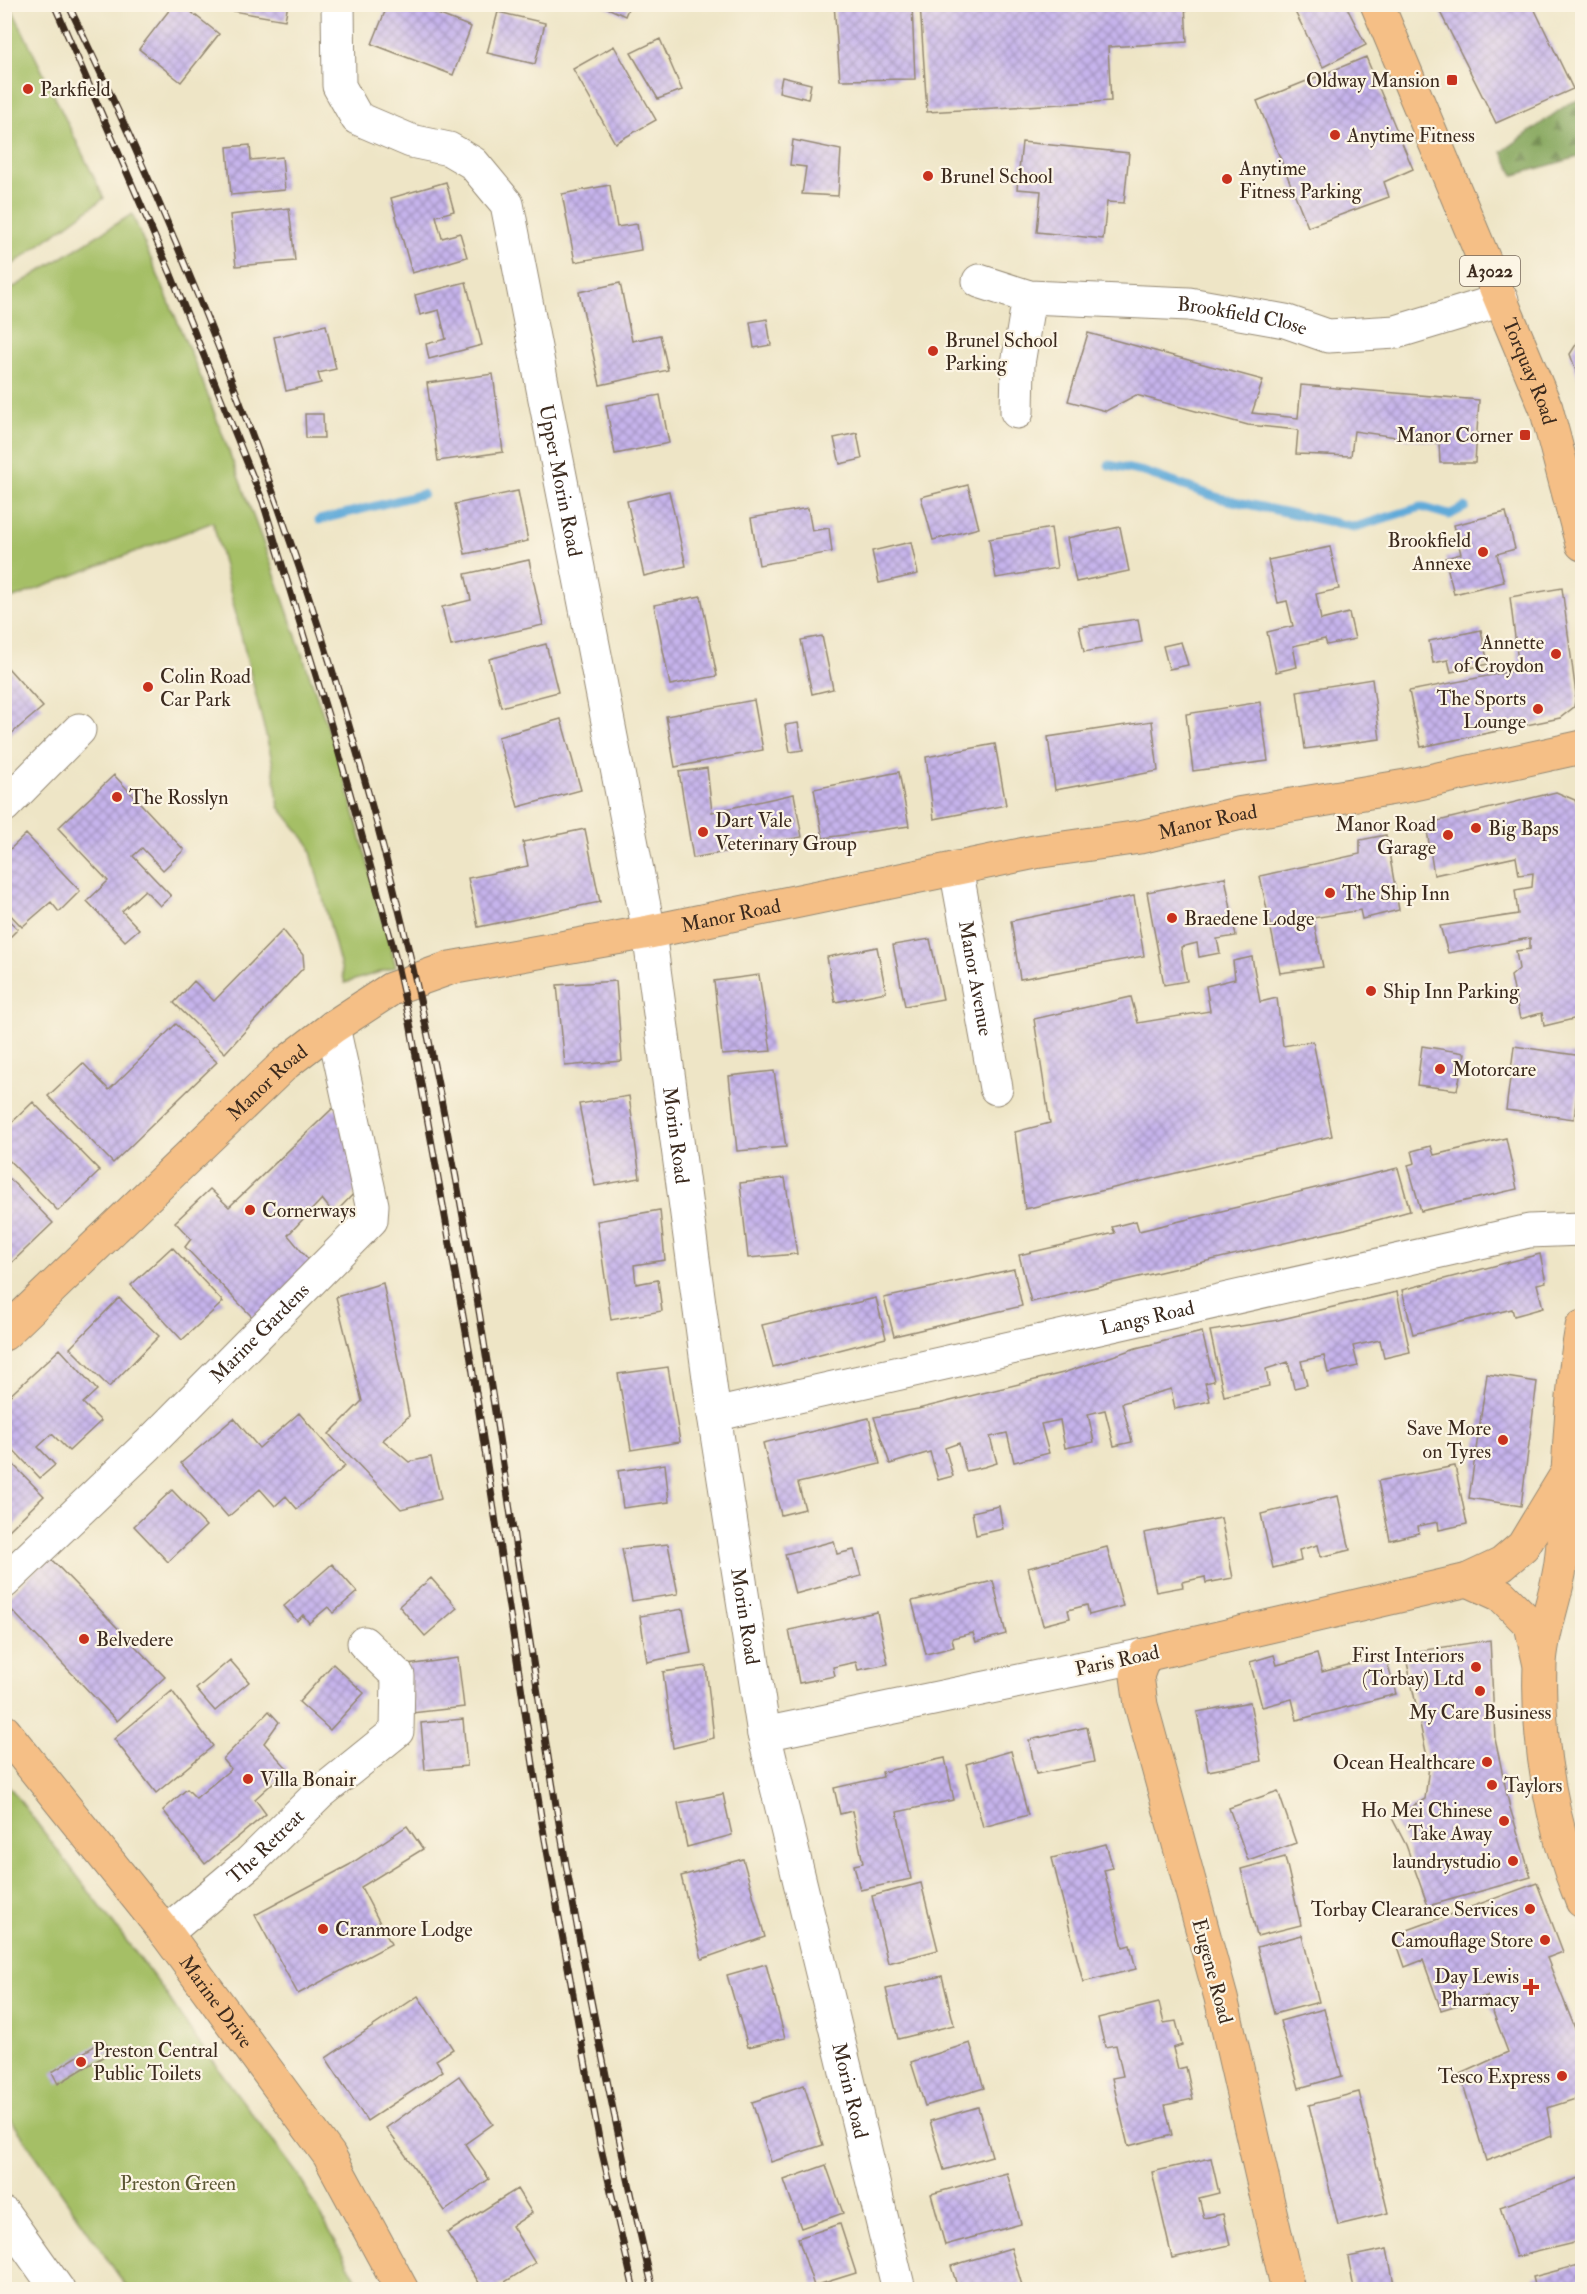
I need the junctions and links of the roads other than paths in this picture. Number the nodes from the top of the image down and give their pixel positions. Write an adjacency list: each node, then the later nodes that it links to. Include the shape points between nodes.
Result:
1 (338, 4): 12 (street, Upper Morin Road, via 339,86 357,118 411,141 449,149 473,164 507,204)
2 (1377, 4): 5 (main road, Torquay Road / A3022)
3 (979, 281): 4 (street, Brookfield Close)
4 (1029, 297): 5 (street, Brookfield Close, via 1189,304 1285,321 1328,336 1396,332); 6 (street, via 1018,364)
5 (1502, 300): 7 (main road, Torquay Road / A3022, via 1546,408)
6 (1017, 412)
7 (1582, 544)
8 (79, 730): 10 (street)
9 (1582, 747): 11 (main road, Manor Road, via 1406,786)
10 (4, 806)
11 (956, 868): 12 (main road, Manor Road); 14 (street, Manor Avenue)
12 (649, 932): 13 (main road, Manor Road, via 450,968 391,990); 18 (street, Morin Road)
13 (333, 1027): 17 (main road, Manor Road, via 286,1063); 21 (street, Marine Gardens, via 372,1205 371,1220 148,1445)
14 (996, 1088)
15 (1582, 1229): 18 (street, Langs Road, via 1529,1231)
16 (1582, 1327): 19 (main road)
17 (4, 1334)
18 (714, 1414): 26 (street, Morin Road)
19 (1568, 1472): 20 (main road, Paris Road, via 1523,1546 1502,1564); 24 (main road, via 1561,1564)
20 (1468, 1580): 23 (main road, Paris Road); 24 (main road, via 1501,1595 1531,1625)
21 (4, 1582)
22 (364, 1643): 28 (street, The Retreat, via 398,1676 397,1731 319,1794 249,1863)
23 (1145, 1654): 26 (street, Paris Road); 33 (main road, Eugene Road, via 1137,1676 1141,1705 1221,1998)
24 (1540, 1664): 27 (main road, via 1545,1765)
25 (4, 1731): 28 (main road, Marine Drive)
26 (764, 1734): 32 (street, Morin Road)
27 (1582, 1901)
28 (166, 1933): 31 (main road, Marine Drive, via 328,2155)
29 (4, 2214): 30 (street)
30 (58, 2289)
31 (402, 2289)
32 (899, 2289)
33 (1288, 2289)

